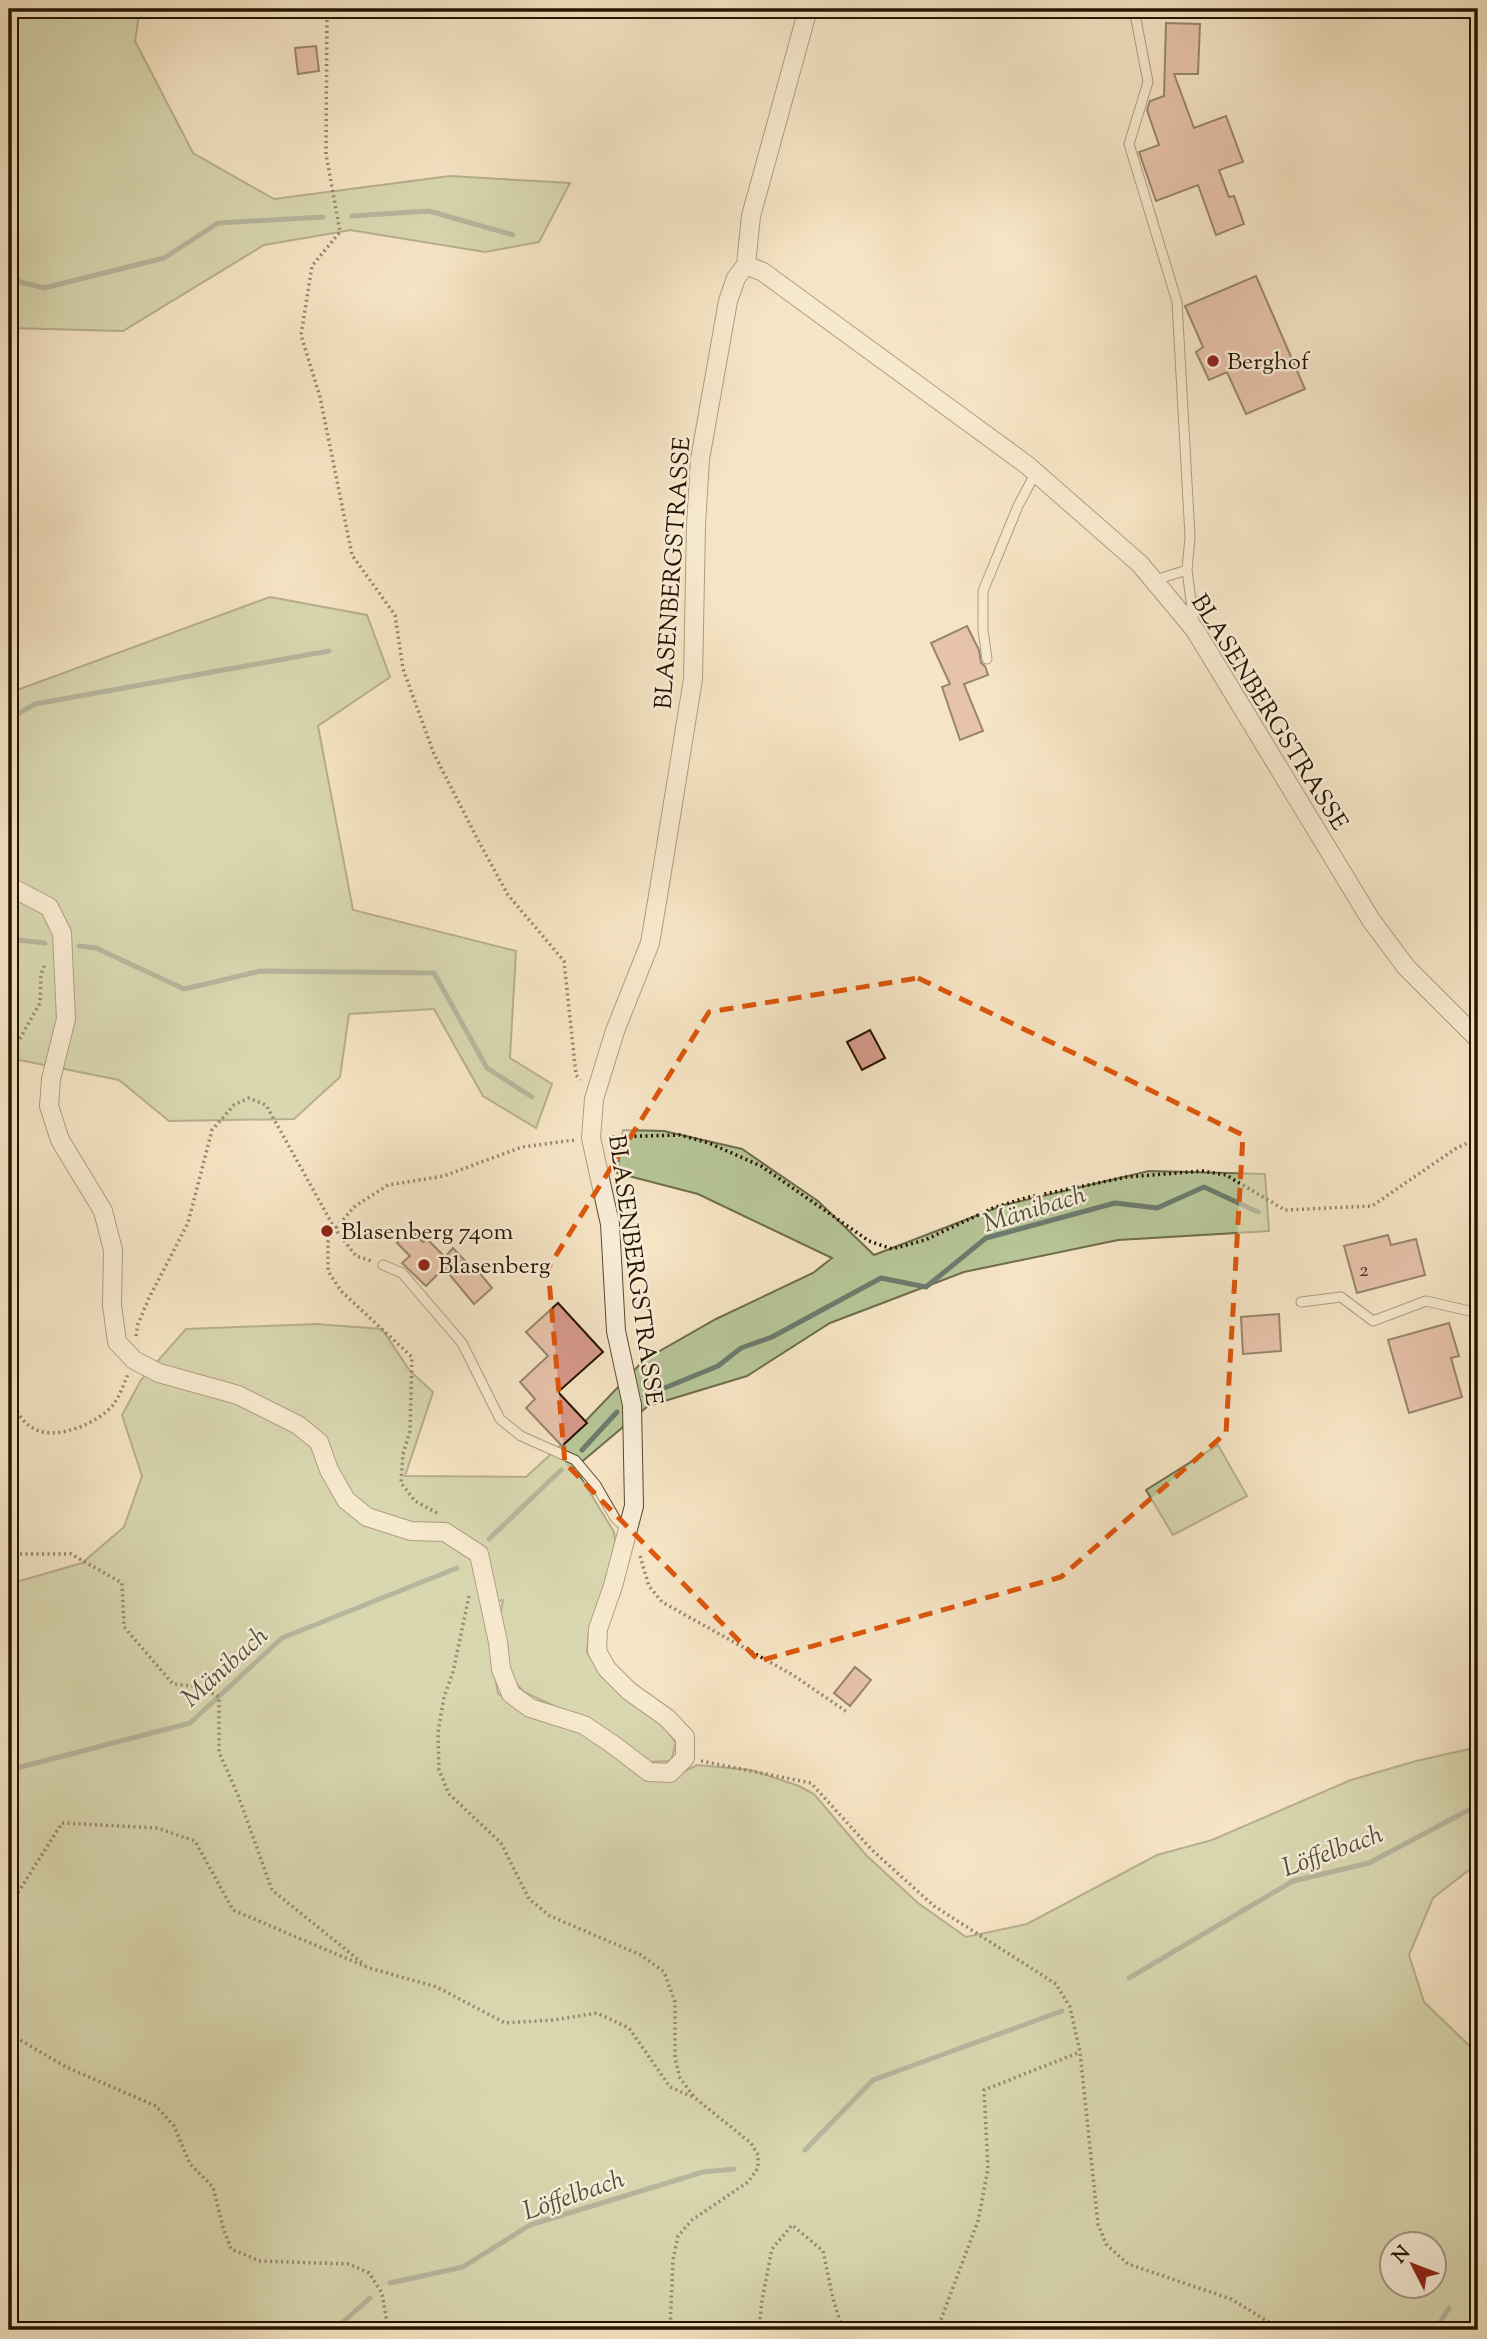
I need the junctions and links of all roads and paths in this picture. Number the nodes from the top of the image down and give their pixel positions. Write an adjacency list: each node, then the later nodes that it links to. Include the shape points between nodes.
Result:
1 (327, 9): 14 (path, via 326,154 341,232 312,266 301,335 320,397 352,555 394,615 403,669 434,754 478,840 508,895 564,961 576,1075)
2 (808, 9): 4 (street, via 751,216)
3 (1134, 9): 6 (lane, via 1148,82 1129,144 1177,302 1191,537)
4 (746, 265): 5 (street, BLASENBERGSTRASSE, via 764,272); 14 (street, BLASENBERGSTRASSE, via 728,301 700,459 693,679 650,943)
5 (1036, 472): 7 (street, BLASENBERGSTRASSE); 9 (lane, via 983,592)
6 (1187, 570): 7 (lane); 8 (lane)
7 (1154, 580): 8 (street, BLASENBERGSTRASSE)
8 (1195, 630): 12 (street, BLASENBERGSTRASSE, via 1371,920 1406,967)
9 (987, 659)
10 (9, 886): 11 (street, via 49,907 62,933)
11 (62, 944): 13 (path, via 47,959 41,974 40,1003); 21 (street, via 66,1019 49,1106 60,1140 103,1211 113,1250 117,1342)
12 (1478, 1039)
13 (9, 1058)
14 (594, 1099): 15 (street, BLASENBERGSTRASSE)
15 (591, 1138): 16 (path, via 680,1135 709,1143 761,1166 869,1241 892,1249 1025,1198 1127,1177 1202,1171 1226,1175 1285,1210 1372,1206); 17 (path, via 523,1147 444,1176 388,1185 354,1208); 24 (street, BLASENBERGSTRASSE, via 610,1224 616,1331 632,1405 634,1506)
16 (1478, 1138)
17 (335, 1229): 18 (path, via 356,1256); 21 (path, via 266,1105 249,1098 234,1104 212,1130 188,1223 138,1324); 23 (path, via 328,1242 328,1271 341,1291 412,1357 410,1432 401,1483 415,1501)
18 (383, 1265): 24 (lane, via 402,1273 461,1343 500,1419 521,1436 575,1460)
19 (1301, 1302): 20 (lane, via 1341,1297 1373,1321 1426,1301)
20 (1478, 1313)
21 (134, 1360): 22 (path, via 113,1405 94,1421 62,1433 33,1429 16,1412); 29 (street, via 159,1373 238,1395 298,1425 319,1442 345,1500 367,1517 411,1531 445,1532 479,1554 501,1669 511,1694 520,1701 584,1726 649,1772 670,1773)
22 (9, 1391)
23 (439, 1514)
24 (628, 1530): 29 (street, BLASENBERGSTRASSE, via 598,1629 597,1651 607,1670 685,1737)
25 (640, 1553): 28 (path, via 649,1586 662,1602 793,1675)
26 (9, 1554): 30 (path, via 71,1555 122,1583 124,1627 173,1684 201,1687 219,1697 219,1752 272,1890)
27 (470, 1591): 34 (path, via 438,1732 439,1770 449,1794 501,1843 529,1899 550,1916 641,1955 664,1972 675,2002 675,2058 680,2078)
28 (847, 1712)
29 (685, 1758): 33 (path, via 811,1783 872,1850 934,1906 1056,1984 1070,2007)
30 (369, 1968): 31 (path, via 233,1910 195,1841 157,1828 62,1823 17,1894); 34 (path, via 438,1987 505,2023 597,2013 629,2028 670,2087)
31 (9, 1979)
32 (9, 2029): 35 (path, via 66,2067 156,2106 174,2126 190,2164 213,2187 232,2249 260,2261 349,2264 369,2273 382,2293)
33 (1080, 2052): 39 (path, via 984,2090 988,2169 978,2221); 40 (path, via 1098,2224 1106,2244 1128,2264 1231,2299)
34 (695, 2098): 36 (path, via 751,2143 758,2155 758,2168 748,2182 692,2220 678,2236)
35 (386, 2330)
36 (670, 2330)
37 (759, 2330): 38 (path, via 772,2249 792,2225 823,2251)
38 (843, 2330)
39 (937, 2330)
40 (1282, 2330)

